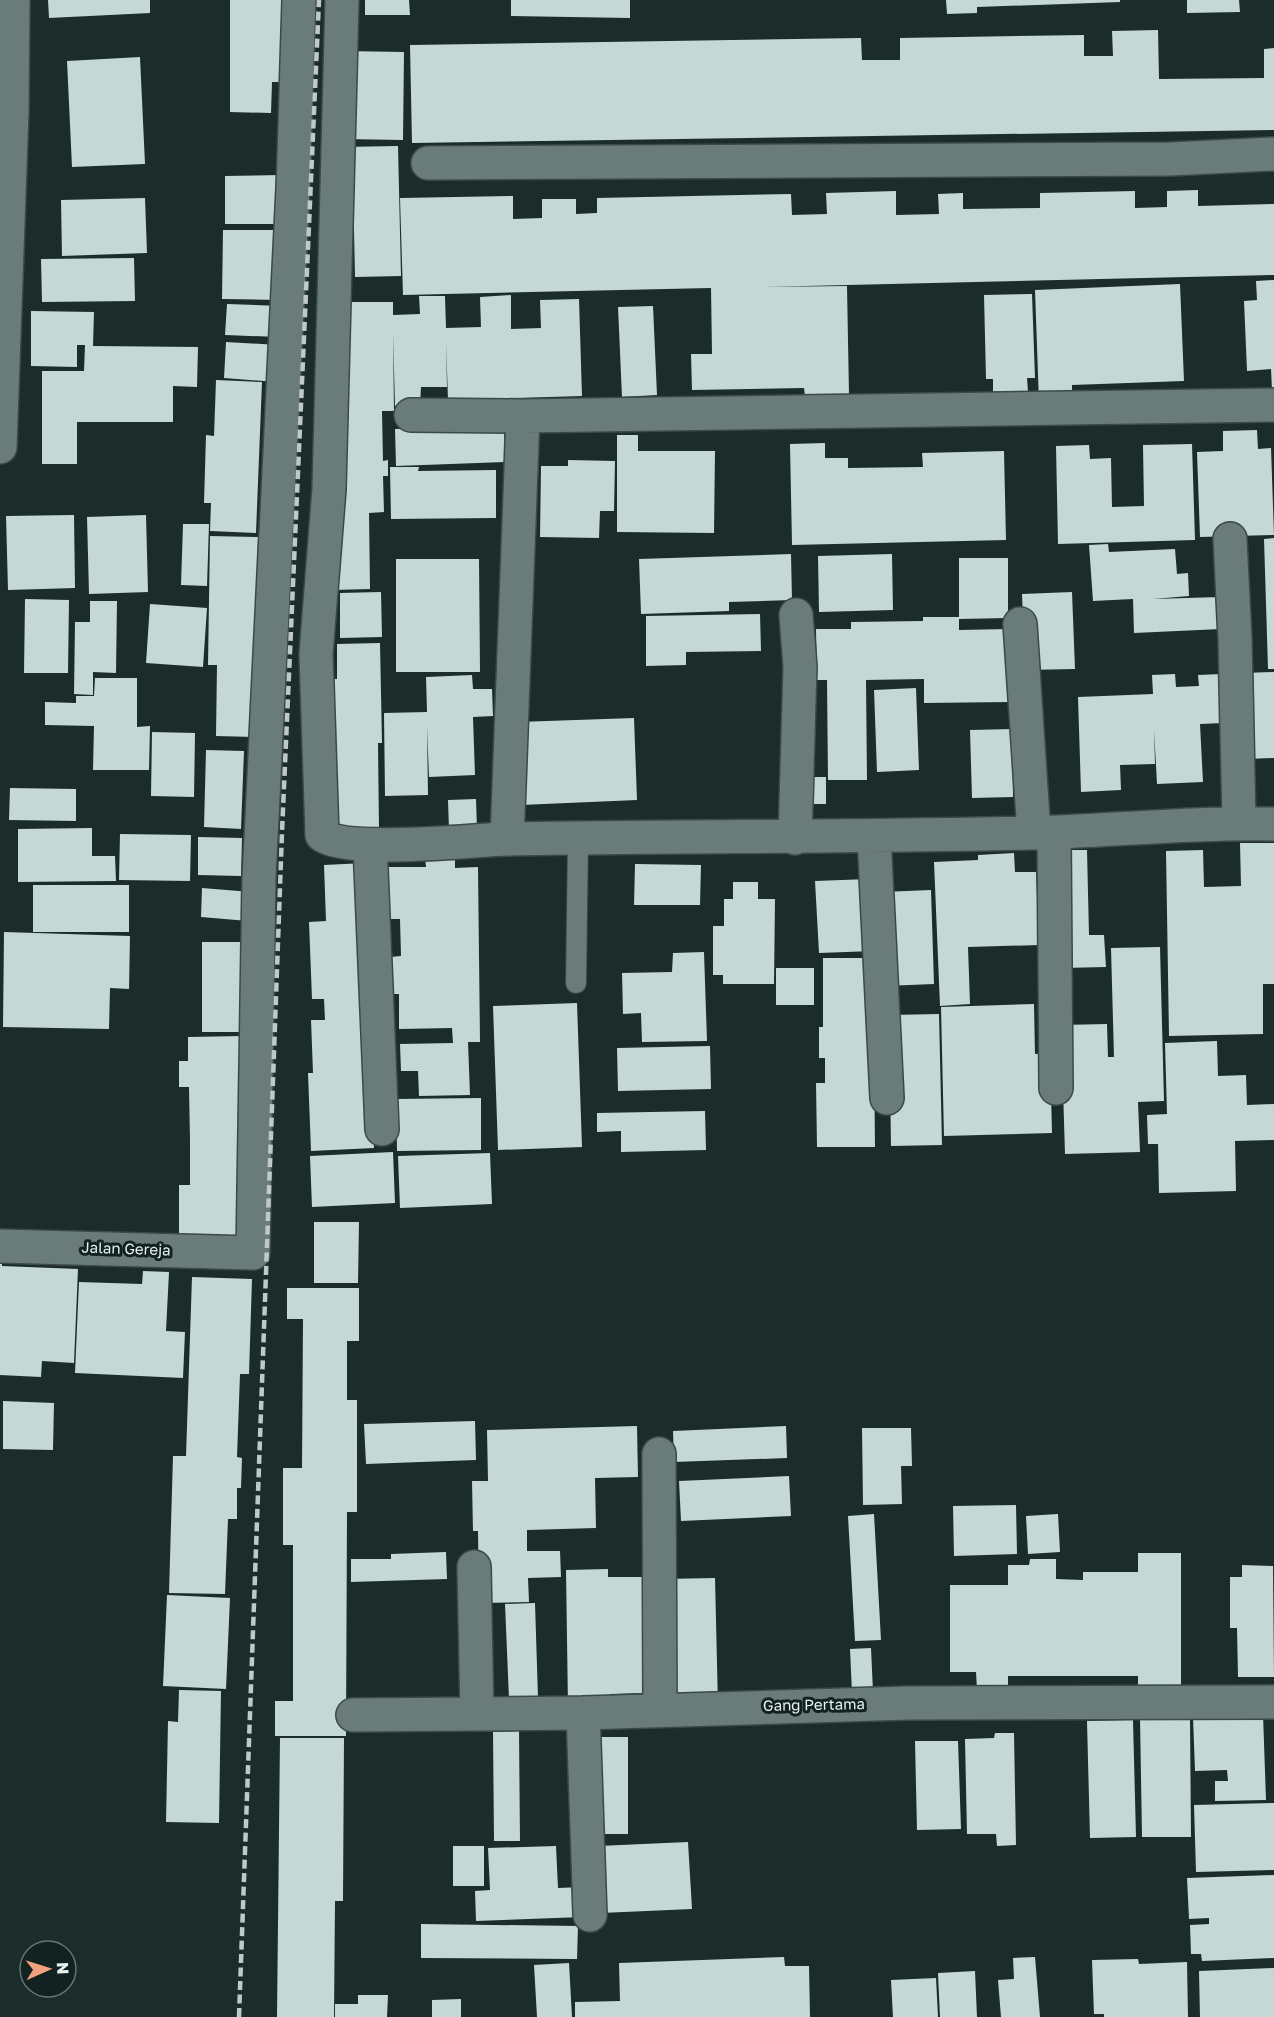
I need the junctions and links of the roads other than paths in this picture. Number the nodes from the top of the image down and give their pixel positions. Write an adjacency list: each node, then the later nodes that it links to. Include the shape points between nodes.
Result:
1 (13, 0): 9 (street)
2 (299, 0): 25 (street, Jalan Gereja, via 259,878 253,1253)
3 (342, 0): 20 (street, via 329,489 316,654 319,797 322,835 328,840)
4 (1274, 154): 5 (street, via 1170,159)
5 (428, 163)
6 (1274, 405): 8 (street)
7 (411, 415): 8 (street)
8 (523, 416): 18 (street)
9 (0, 428)
10 (1230, 539): 13 (street)
11 (796, 615): 17 (street, via 800,667)
12 (1020, 624): 15 (street)
13 (1239, 823): 14 (street); 15 (street)
14 (1274, 824)
15 (1044, 833): 16 (street); 22 (street)
16 (874, 836): 17 (street); 23 (street)
17 (795, 838): 19 (street)
18 (507, 839): 19 (street); 20 (street)
19 (578, 840): 21 (lane)
20 (370, 844): 24 (street)
21 (576, 983)
22 (1056, 1088)
23 (887, 1098)
24 (382, 1129)
25 (0, 1246)
26 (659, 1454): 29 (street)
27 (474, 1567): 32 (street)
28 (1274, 1702): 29 (street, Gang Pertama, via 921,1703)
29 (660, 1709): 30 (street, Gang Pertama)
30 (583, 1713): 32 (street, Gang Pertama); 33 (street)
31 (353, 1714): 32 (street, Gang Pertama)
32 (477, 1714)
33 (590, 1915)

